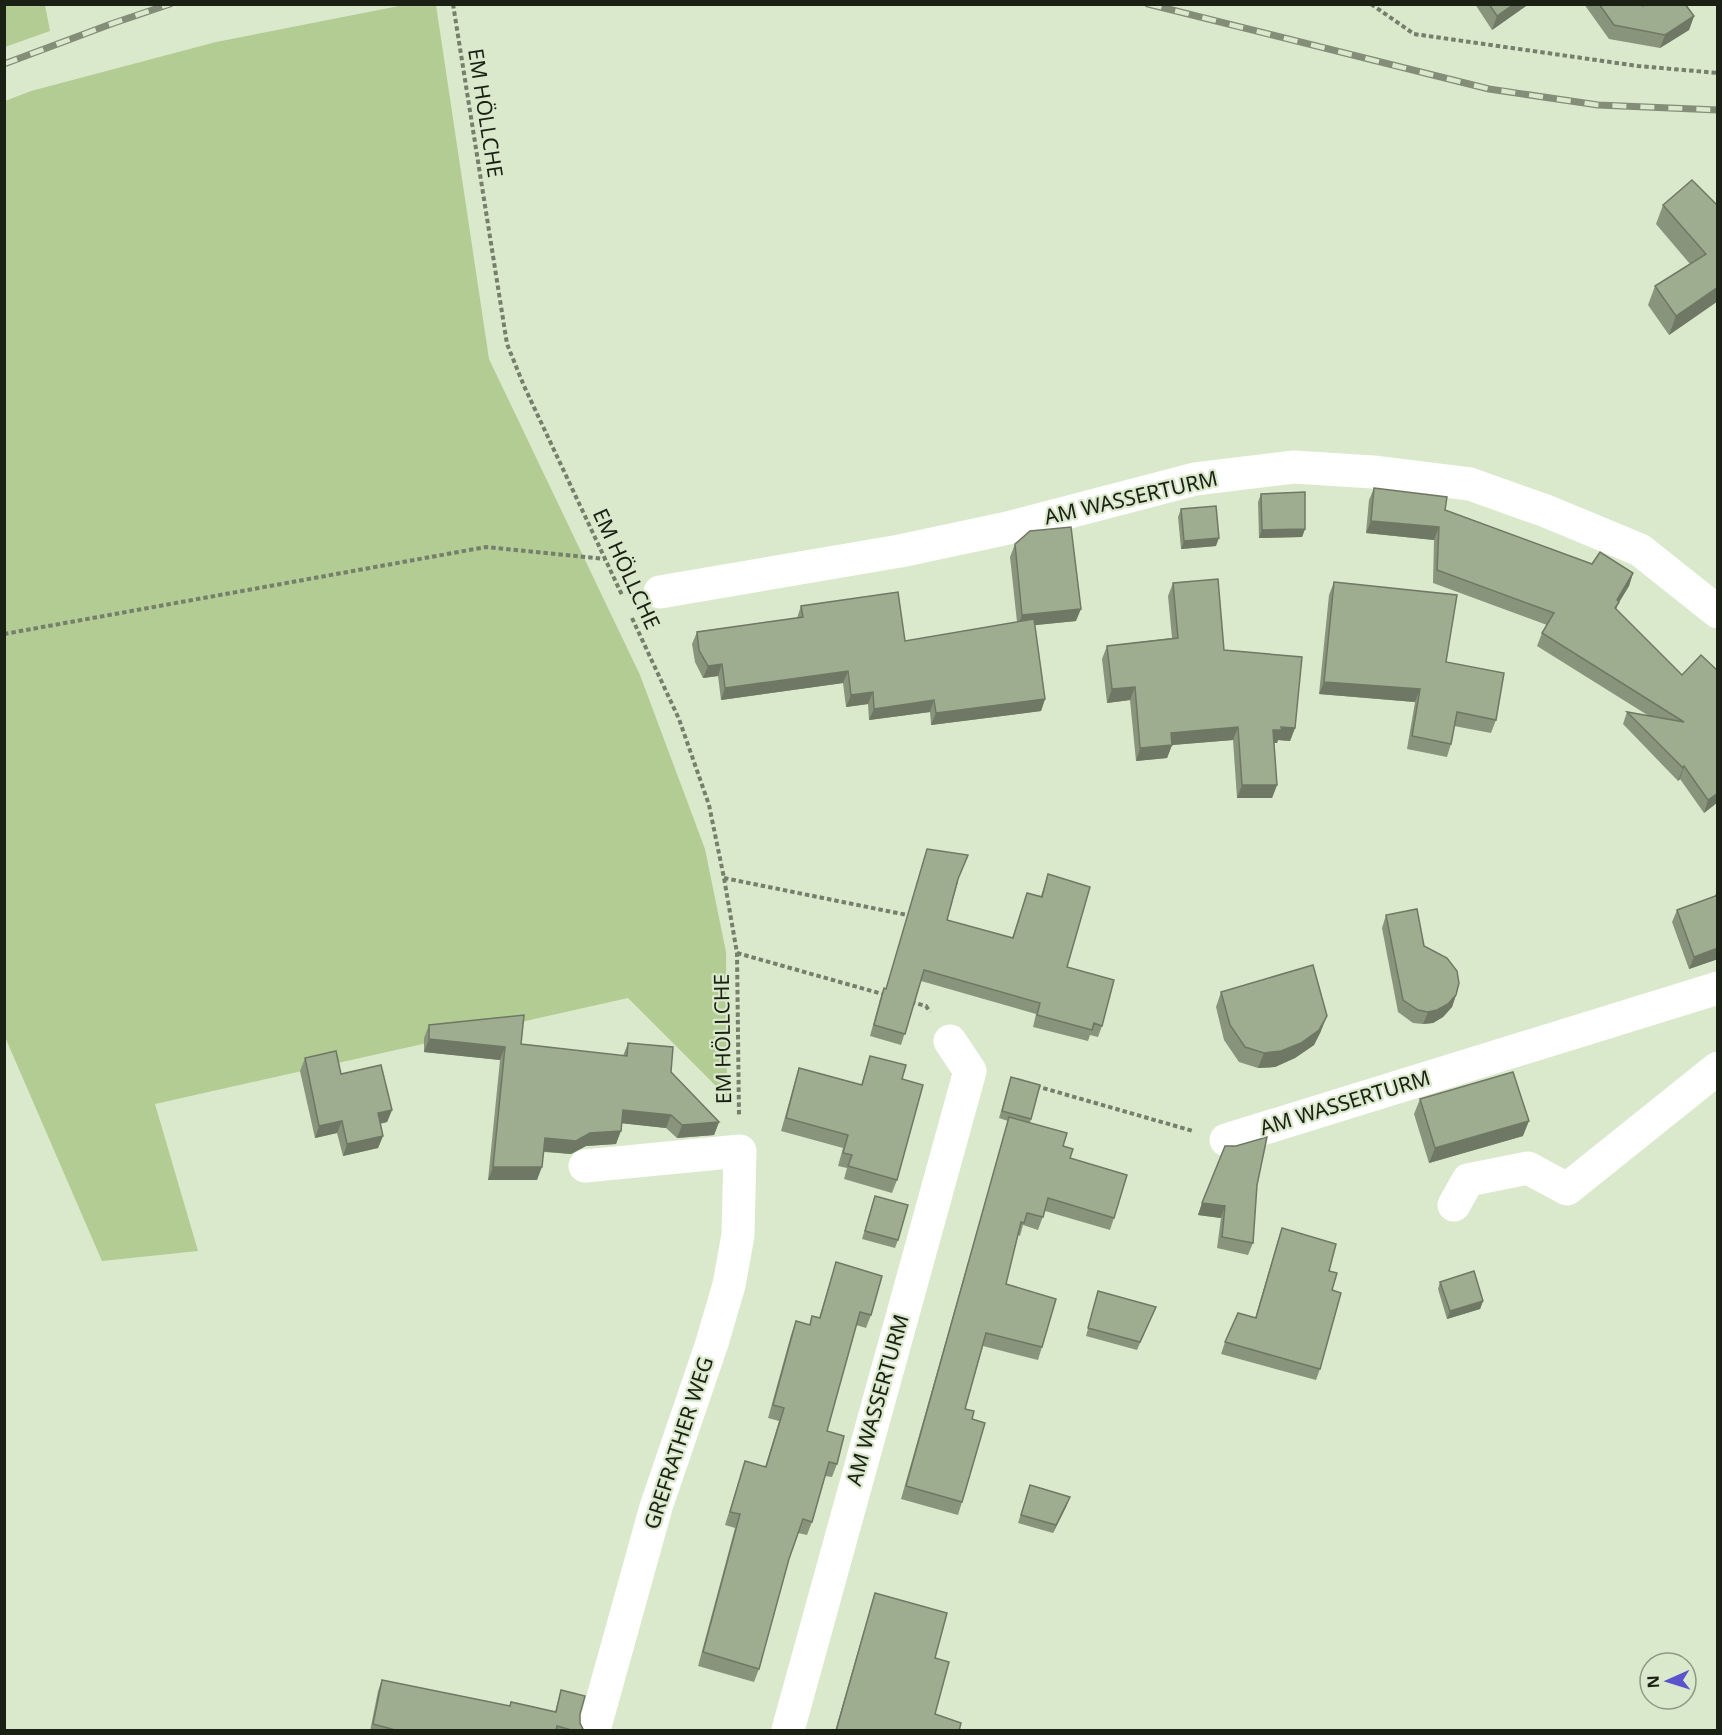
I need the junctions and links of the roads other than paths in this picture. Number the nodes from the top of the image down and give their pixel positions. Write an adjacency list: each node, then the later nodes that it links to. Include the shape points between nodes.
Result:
1 (660, 592): 2 (street, AM WASSERTURM, via 900,551 1008,528 1195,479 1294,466 1470,484 1640,550)
2 (1718, 612)
3 (1718, 988): 6 (street, AM WASSERTURM)
4 (950, 1041): 10 (street, AM WASSERTURM, via 970,1071)
5 (1718, 1068): 8 (street, via 1568,1189 1528,1168 1468,1180)
6 (1226, 1140)
7 (585, 1166): 9 (street, GREFRATHER WEG, via 740,1151 738,1235 729,1285 656,1507)
8 (1454, 1205)
9 (594, 1731)
10 (788, 1731)

